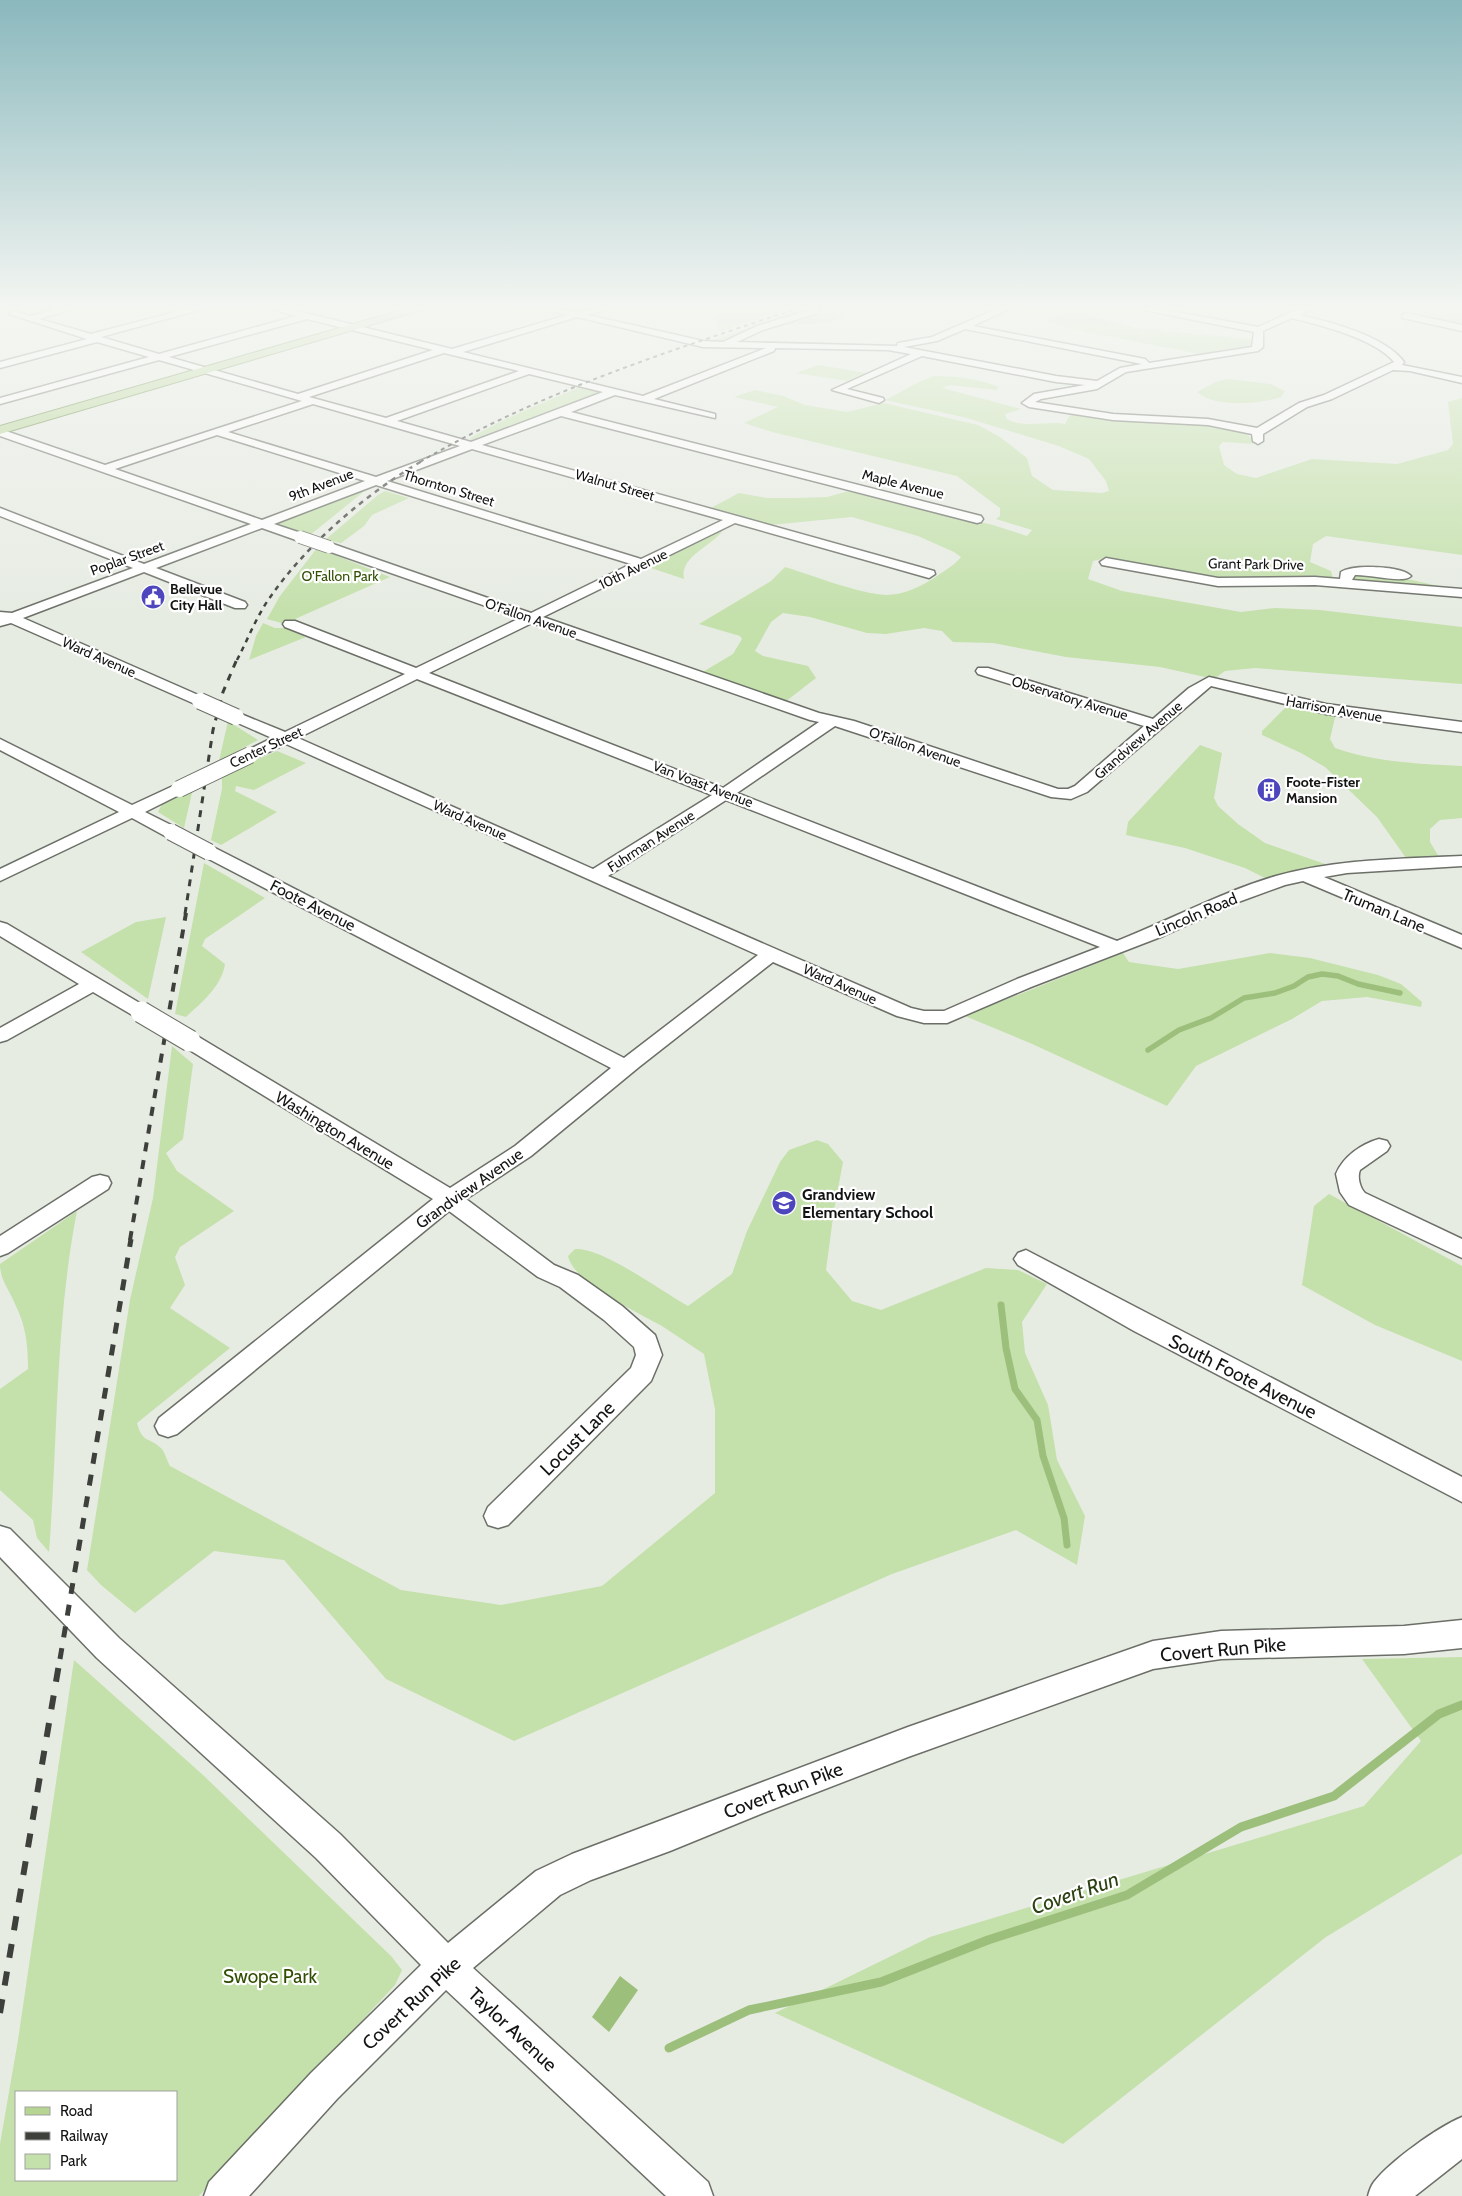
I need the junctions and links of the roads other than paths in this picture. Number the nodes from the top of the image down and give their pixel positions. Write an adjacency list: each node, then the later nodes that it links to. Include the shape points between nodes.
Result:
1 (72, 409): 12 (main road)
2 (286, 409): 13 (street)
3 (341, 409): 11 (street, Walnut Street)
4 (420, 409): 11 (street)
5 (566, 409): 9 (street, 9th Avenue)
6 (686, 409): 10 (street)
7 (1067, 409): 8 (street, via 1113,417 1208,422 1259,437)
8 (1297, 409)
9 (559, 412): 14 (street, 9th Avenue); 19 (street, Maple Avenue)
10 (711, 416)
11 (385, 422): 14 (street, Walnut Street)
12 (0, 431): 15 (street, O’Fallon Avenue)
13 (218, 432): 15 (street); 16 (street, Thornton Street)
14 (473, 445): 16 (street, 9th Avenue); 18 (street, Walnut Street)
15 (106, 468): 20 (street, O’Fallon Avenue)
16 (374, 481): 20 (street, 9th Avenue); 22 (street, Thornton Street)
17 (0, 512): 23 (street)
18 (734, 519): 22 (street, 10th Avenue); 24 (street, Walnut Street)
19 (977, 519)
20 (264, 523): 23 (street, Poplar Street); 30 (street, O’Fallon Avenue, bridge)
21 (1106, 562): 25 (street, Grant Park Drive, via 1218,582 1315,581)
22 (643, 564): 30 (street, 10th Avenue)
23 (143, 568): 28 (street); 29 (street, Poplar Street)
24 (929, 574)
25 (1346, 584): 26 (street, via 1348,572 1364,570); 27 (street, Grant Park Drive)
26 (1462, 586)
27 (1462, 593)
28 (240, 605)
29 (4, 617): 38 (street, Ward Avenue, bridge)
30 (532, 618): 33 (street, Center Street); 35 (street, O’Fallon Avenue)
31 (290, 624): 33 (street, Van Voast Avenue)
32 (983, 671): 36 (street, Observatory Avenue)
33 (417, 674): 38 (street, Center Street); 40 (street, Van Voast Avenue)
34 (1209, 681): 36 (street, Grandview Avenue); 37 (street, Harrison Avenue, via 1326,709)
35 (830, 722): 40 (street, Fuhrman Avenue); 41 (street, O’Fallon Avenue, via 849,724 1047,791)
36 (1157, 725): 41 (street, Grandview Avenue, via 1081,789)
37 (1462, 727)
38 (286, 738): 42 (street, Center Street, bridge); 45 (street, Ward Avenue)
39 (0, 744): 42 (street, Foote Avenue)
40 (726, 793): 45 (street, Fuhrman Avenue); 49 (street, Van Voast Avenue)
41 (1065, 794)
42 (132, 811): 44 (street, Center Street); 54 (street, Foote Avenue, bridge)
43 (1462, 861): 46 (street, Lincoln Road, via 1347,868)
44 (0, 876)
45 (595, 876): 50 (street, Ward Avenue)
46 (1306, 876): 48 (street, Truman Lane); 49 (street, Lincoln Road, via 1281,880)
47 (0, 928): 51 (street, Washington Avenue)
48 (1462, 942)
49 (1116, 946): 52 (street, Lincoln Road)
50 (773, 953): 52 (street, Ward Avenue, via 904,1012); 54 (street, Grandview Avenue)
51 (93, 984): 53 (street); 57 (street, Washington Avenue, bridge)
52 (942, 1019)
53 (0, 1036)
54 (626, 1067): 57 (street, Grandview Avenue, via 505,1164)
55 (1379, 1146): 59 (street, via 1351,1165 1347,1174 1351,1192 1357,1199)
56 (100, 1183): 58 (street)
57 (449, 1199): 61 (street, Washington Avenue, via 546,1271 569,1282 613,1312 646,1342); 62 (street, Grandview Avenue)
58 (0, 1248)
59 (1462, 1249)
60 (1026, 1259): 63 (street, South Foote Avenue, via 1143,1324)
61 (649, 1355): 64 (street, Locust Lane, via 642,1374)
62 (168, 1426)
63 (1462, 1490)
64 (498, 1516)
65 (3, 1545): 67 (street, Taylor Avenue, via 108,1648 328,1846)
66 (1462, 1634): 67 (street, Covert Run Pike, via 1404,1640 1221,1645 1153,1655 908,1742 584,1866 548,1883)
67 (447, 1966): 69 (street, Covert Run Pike, via 324,2086); 70 (street, Taylor Avenue)
68 (1462, 2136): 71 (street, via 1414,2171)
69 (223, 2196)
70 (694, 2196)
71 (1387, 2196)

